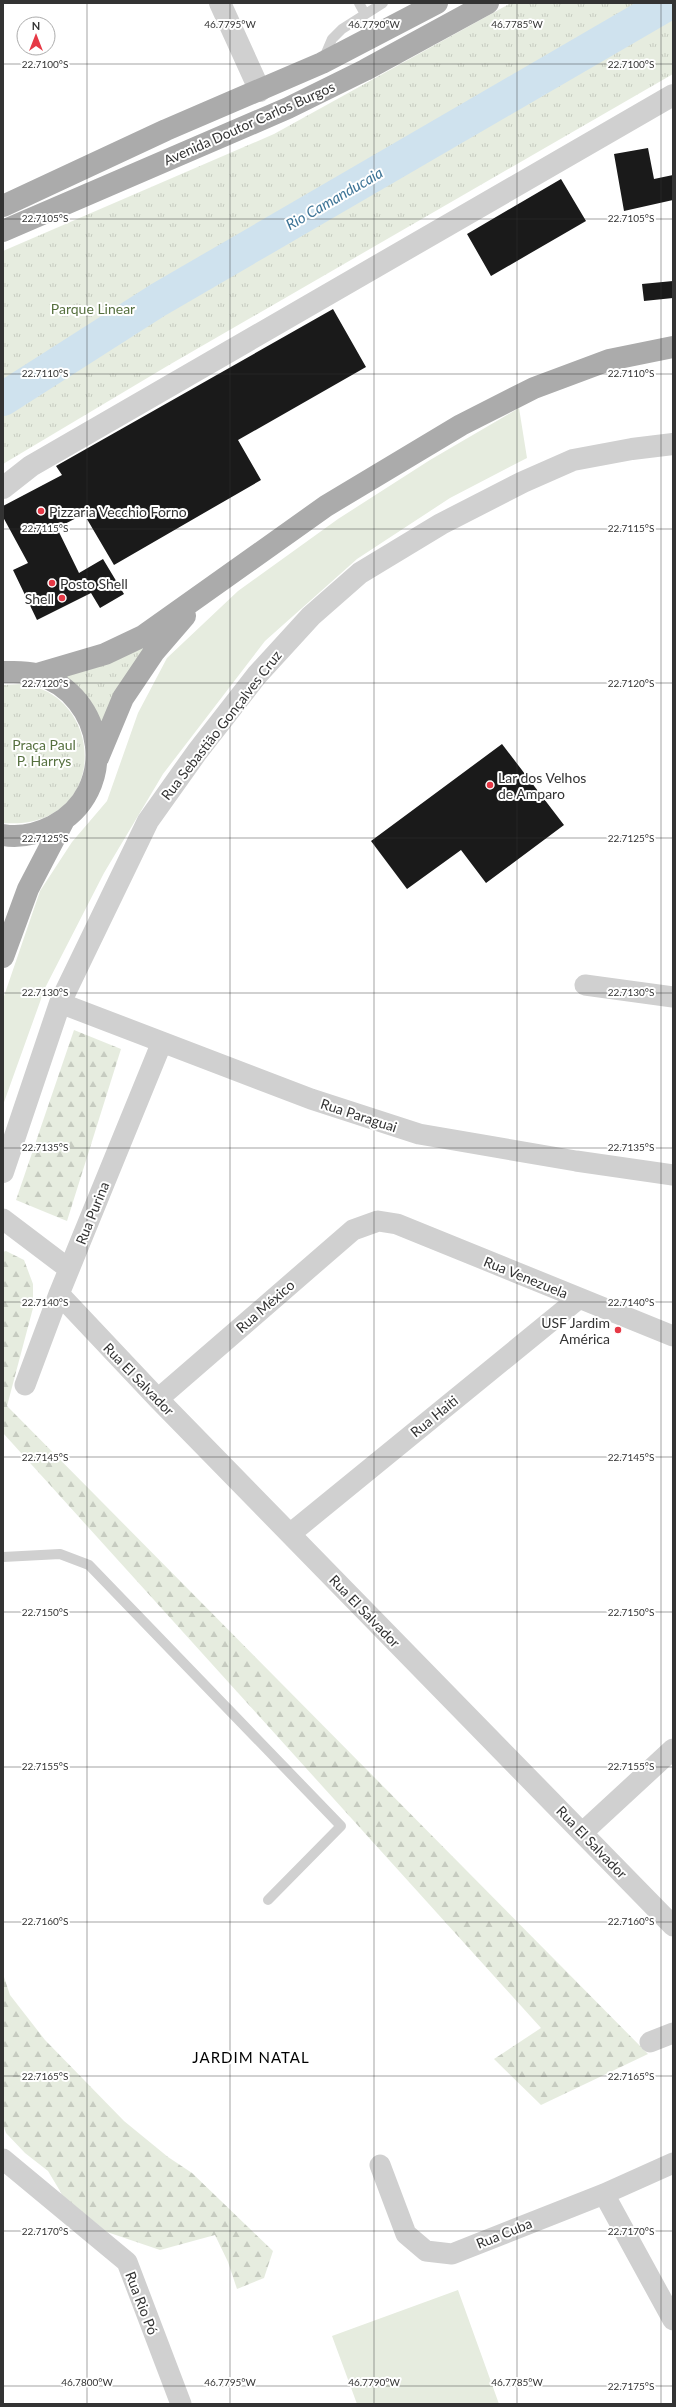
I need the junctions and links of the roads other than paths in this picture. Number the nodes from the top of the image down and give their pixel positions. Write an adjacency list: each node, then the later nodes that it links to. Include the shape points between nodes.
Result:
1 (220, 3): 8 (street)
2 (359, 3): 6 (lane)
3 (383, 3): 6 (lane)
4 (437, 3): 7 (main road, Avenida Doutor Carlos Burgos, via 412,13)
5 (488, 3): 10 (main road, Avenida Doutor Carlos Burgos, via 365,70 288,108)
6 (365, 14): 7 (lane, via 332,39)
7 (322, 63): 8 (main road, Avenida Doutor Carlos Burgos)
8 (260, 91): 10 (main road, via 263,100 250,114 225,125); 11 (main road, Avenida Doutor Carlos Burgos, via 166,130)
9 (673, 94): 15 (street, via 31,466)
10 (173, 158): 12 (main road, Avenida Doutor Carlos Burgos)
11 (3, 206)
12 (3, 230)
13 (673, 347): 16 (main road, via 609,360 534,388 461,425 326,506)
14 (673, 444): 24 (street, Rua Sebastião Gonçalves Cruz, via 573,460 523,482 441,524 360,573 311,616 257,675 197,752 148,821)
15 (3, 488)
16 (204, 594): 17 (main road, via 143,636 105,654); 18 (main road, via 154,652 123,698)
17 (16, 671): 18 (main road, via 62,686 82,706 94,732)
18 (97, 760): 19 (main road, via 92,783 81,803)
19 (64, 820): 20 (main road, via 40,832 12,836); 21 (main road, via 28,889)
20 (3, 834)
21 (3, 957)
22 (585, 985): 23 (street)
23 (673, 997)
24 (60, 1003): 25 (street, Rua Paraguai); 26 (street, Rua Sebastião Gonçalves Cruz)
25 (162, 1042): 27 (street, Rua Paraguai, via 311,1099 419,1134); 30 (street, Rua Purina)
26 (3, 1172)
27 (673, 1175)
28 (3, 1220): 30 (street)
29 (378, 1221): 32 (street, Rua Venezuela, via 397,1224); 35 (street, Rua México, via 353,1230)
30 (69, 1269): 31 (street, Rua Purina)
31 (59, 1294): 34 (street, Rua Purina); 35 (street, Rua El Salvador)
32 (578, 1299): 33 (street, Rua Venezuela); 36 (street, Rua Haiti)
33 (673, 1336)
34 (25, 1385)
35 (158, 1399): 36 (street, Rua El Salvador)
36 (290, 1534): 39 (street, Rua El Salvador)
37 (3, 1557): 40 (lane, via 60,1554 89,1565 341,1826)
38 (673, 1749): 39 (street)
39 (582, 1833): 41 (street, Rua El Salvador)
40 (268, 1900)
41 (673, 1926)
42 (673, 2033): 43 (street)
43 (650, 2042)
44 (3, 2159): 49 (street, Rua Rio Pó, via 127,2262)
45 (673, 2163): 47 (street, Rua Cuba)
46 (380, 2165): 47 (street, Rua Cuba, via 406,2234 426,2251 452,2254)
47 (604, 2194): 48 (street)
48 (673, 2320)
49 (181, 2404)

